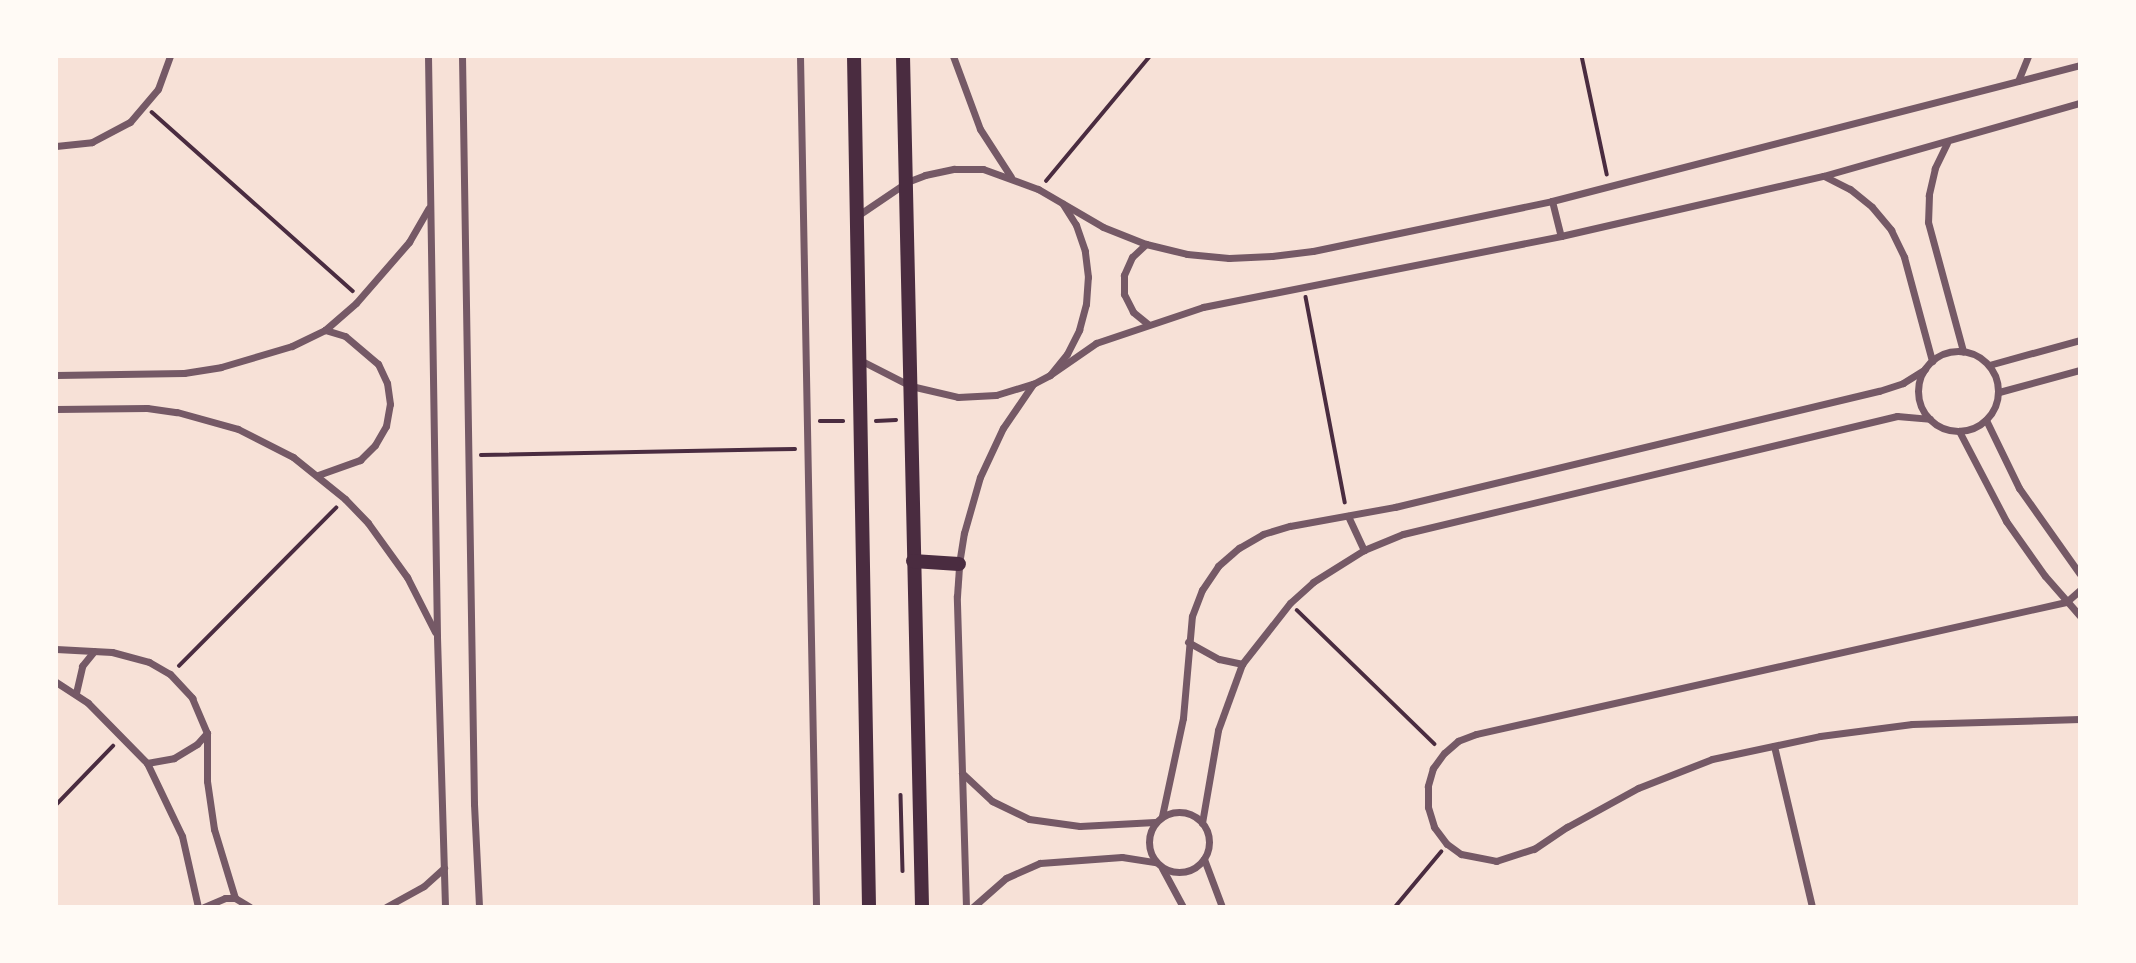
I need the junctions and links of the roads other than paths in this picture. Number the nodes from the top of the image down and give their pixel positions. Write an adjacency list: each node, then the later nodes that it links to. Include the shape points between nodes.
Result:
1 (170, 56): 13 (street, via 158,89 145,106 111,133 92,142)
2 (428, 56): 19 (street)
3 (462, 56): 73 (street)
4 (800, 56): 74 (street)
5 (854, 56): 20 (main road)
6 (904, 56): 16 (main road)
7 (953, 56): 15 (street, via 980,129)
8 (2028, 56): 10 (street)
9 (2080, 65): 10 (street)
10 (2018, 81): 17 (street)
11 (2080, 103): 12 (street)
12 (1947, 143): 14 (street); 26 (street, via 1935,168 1928,222)
13 (56, 146)
14 (1823, 176): 21 (street); 28 (street, via 1850,189 1891,230 1904,257)
15 (1012, 178): 16 (street, via 983,169 954,169); 18 (street)
16 (907, 182): 20 (street); 35 (main road)
17 (1552, 201): 21 (street); 22 (street, via 1272,256 1229,258)
18 (1062, 202): 22 (street, via 1103,227); 33 (street, via 1085,251 1087,304 1067,354)
19 (430, 207): 24 (street, via 409,242 356,303); 50 (street)
20 (856, 217): 27 (main road)
21 (1561, 236): 23 (street, via 1203,307)
22 (1146, 244): 23 (street, via 1132,257 1124,275 1124,294 1133,312)
23 (1148, 324): 33 (street, via 1096,342)
24 (325, 330): 32 (street, via 257,358 221,367 184,373); 41 (street, via 345,336 378,364 390,404 386,426 360,460)
25 (2080, 340): 29 (street)
26 (1963, 351): 28 (street); 29 (street)
27 (858, 359): 35 (street); 75 (main road)
28 (1932, 361): 30 (street)
29 (1989, 365): 36 (street)
30 (1924, 369): 38 (street, via 1919,401); 42 (street, via 1879,391)
31 (2080, 370): 36 (street)
32 (56, 375)
33 (1050, 375): 34 (street)
34 (1033, 384): 35 (street, via 996,395 968,397 939,395); 45 (street, via 1003,428 980,477)
35 (911, 386): 44 (main road)
36 (1999, 392): 39 (street)
37 (56, 409): 41 (street, via 147,408 208,419 266,441)
38 (1930, 419): 40 (street); 43 (street, via 1897,415 1403,534)
39 (1986, 420): 40 (street); 46 (street, via 2025,499)
40 (1959, 431): 48 (street, via 2006,521)
41 (318, 475): 50 (street, via 345,499 401,568)
42 (1348, 516): 43 (street); 51 (street, via 1272,531 1239,548 1218,566 1202,590)
43 (1364, 550): 54 (street, via 1321,576 1290,603)
44 (913, 561): 45 (main road); 76 (main road)
45 (959, 564): 61 (street)
46 (2080, 574)
47 (2080, 590): 48 (street)
48 (2066, 602): 49 (street); 59 (street, via 1476,734 1458,741 1433,768 1428,807 1434,827 1461,854 1478,860 1516,857 1602,806 1675,772)
49 (2080, 616)
50 (437, 637): 66 (street)
51 (1188, 642): 54 (street, via 1219,659); 62 (street, via 1183,718)
52 (56, 649): 53 (street)
53 (94, 650): 56 (street, via 82,666); 58 (street, via 131,656 170,674 192,698)
54 (1242, 664): 63 (street, via 1218,730)
55 (56, 682): 56 (street)
56 (76, 693): 60 (street)
57 (2080, 719): 59 (street, via 1912,724)
58 (206, 733): 60 (street, via 174,758); 67 (street, via 214,829)
59 (1774, 746): 81 (street)
60 (147, 763): 68 (street, via 182,836)
61 (962, 772): 62 (street, via 992,801 1029,819 1080,826); 77 (street)
62 (1158, 819): 63 (street, via 1179,811); 65 (street, via 1148,842)
63 (1202, 823): 64 (street, via 1208,837)
64 (1204, 859): 65 (street, via 1180,872); 80 (street)
65 (1159, 864): 78 (street, via 1122,857 1040,863 1006,878); 79 (street)
66 (444, 868): 71 (street, via 424,886); 72 (street)
67 (235, 898): 69 (street, via 214,900); 70 (street)
68 (198, 907)
69 (204, 907)
70 (250, 907)
71 (386, 907)
72 (446, 907)
73 (479, 907)
74 (816, 907)
75 (869, 907)
76 (922, 907)
77 (966, 907)
78 (973, 907)
79 (1183, 907)
80 (1222, 907)
81 (1812, 907)

